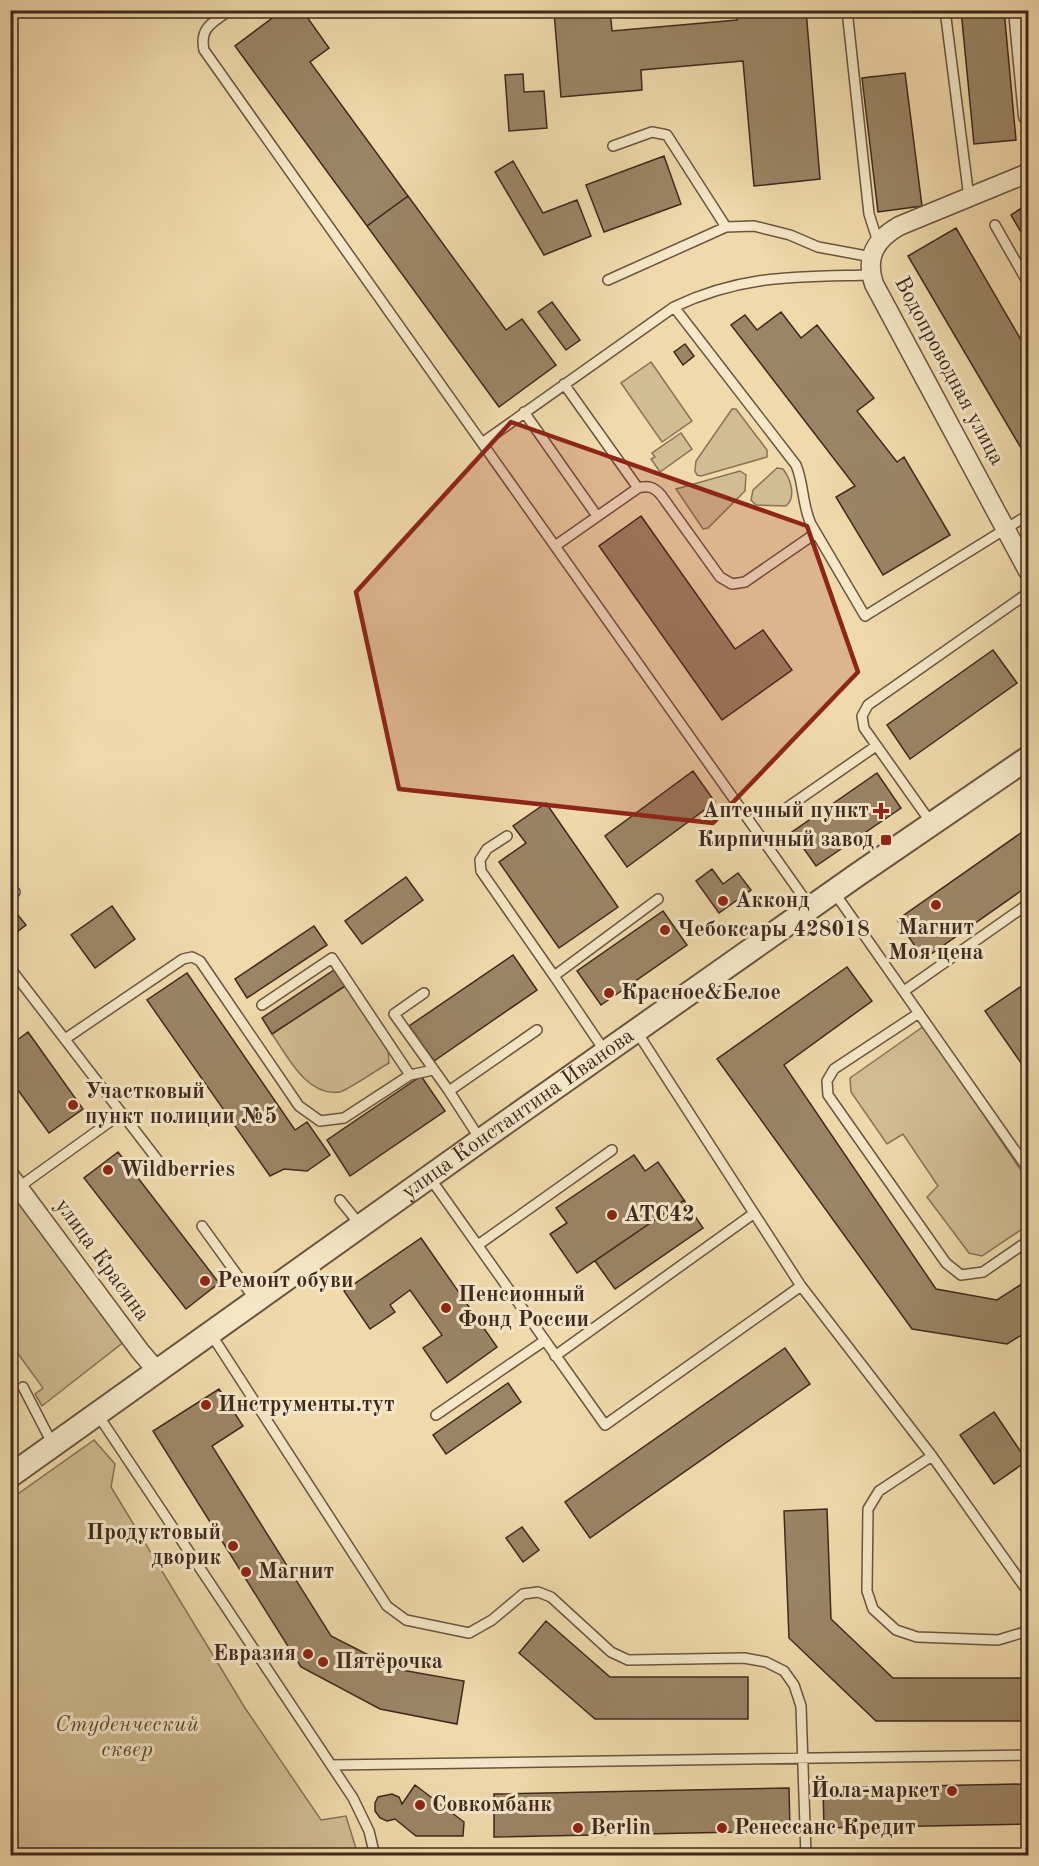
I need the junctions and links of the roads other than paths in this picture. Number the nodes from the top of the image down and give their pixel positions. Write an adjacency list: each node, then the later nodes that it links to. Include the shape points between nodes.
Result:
1 (230, 10): 18 (lane, via 204,32 204,50)
2 (847, 10): 11 (lane)
3 (945, 10): 8 (lane)
4 (1018, 10): 5 (street)
5 (1029, 116)
6 (613, 146): 10 (lane, via 652,132 667,135)
7 (1029, 173): 8 (street)
8 (969, 198): 11 (street, via 899,226 887,233)
9 (995, 225): 14 (lane)
10 (726, 227): 11 (lane, via 754,226 819,247); 13 (lane)
11 (875, 249): 12 (street, Водопроводная улица)
12 (872, 275): 15 (lane, via 761,280 717,290); 22 (street, Водопроводная улица)
13 (608, 280)
14 (1029, 283)
15 (674, 307): 16 (lane); 23 (lane, via 796,465 806,511)
16 (564, 384): 17 (lane); 19 (lane)
17 (524, 412): 18 (lane); 21 (lane)
18 (482, 442): 24 (lane)
19 (638, 488): 21 (lane); 23 (lane, via 656,490 720,577 732,584 745,582)
20 (1029, 515): 22 (lane)
21 (597, 516): 24 (lane)
22 (1006, 529): 23 (lane, via 865,616); 25 (street, Водопроводная улица)
23 (816, 533)
24 (555, 546): 35 (lane)
25 (1029, 571)
26 (1029, 593): 27 (lane, via 868,705 862,716 864,728)
27 (876, 746): 29 (lane); 30 (lane)
28 (1029, 758): 30 (street, улица Константина Иванова)
29 (788, 807)
30 (932, 824): 32 (street, улица Константина Иванова)
31 (507, 836): 37 (lane, via 487,849 480,860 481,871)
32 (834, 892): 35 (street, улица Константина Иванова); 38 (lane)
33 (658, 899): 37 (lane)
34 (1029, 904): 38 (lane)
35 (811, 908): 43 (street, улица Константина Иванова)
36 (10, 968): 44 (lane)
37 (554, 976): 45 (lane)
38 (904, 991): 41 (lane)
39 (424, 993): 46 (lane, via 394,1014)
40 (262, 1005): 47 (lane, via 332,958)
41 (919, 1012): 53 (lane); 60 (lane, via 834,1069 827,1081 828,1095 945,1263 961,1275 983,1272)
42 (537, 1030): 48 (lane)
43 (637, 1032): 45 (street, улица Константина Иванова); 57 (lane)
44 (65, 1038): 47 (lane, via 192,957 200,961 299,1106 320,1120 344,1118); 49 (lane)
45 (606, 1053): 50 (street, улица Константина Иванова)
46 (433, 1070): 47 (lane); 48 (lane)
47 (410, 1075)
48 (449, 1091): 50 (lane)
49 (122, 1113): 52 (lane); 55 (lane)
50 (481, 1140): 54 (street, улица Константина Иванова)
51 (612, 1150): 61 (lane)
52 (163, 1167)
53 (1029, 1169)
54 (430, 1178): 59 (street, улица Константина Иванова); 61 (lane)
55 (15, 1181): 67 (street, улица Красина)
56 (340, 1200): 59 (lane)
57 (753, 1214): 62 (lane); 66 (lane)
58 (202, 1226): 63 (lane)
59 (361, 1226): 63 (street, улица Константина Иванова)
60 (1029, 1241)
61 (478, 1245): 65 (lane)
62 (801, 1286): 66 (lane, via 604,1425); 72 (lane)
63 (256, 1301): 64 (street, улица Константина Иванова)
64 (211, 1334): 67 (street, улица Константина Иванова); 77 (lane, via 387,1606 406,1620 469,1634 523,1594 538,1592 551,1597 611,1652 628,1660 744,1658 766,1662 784,1671 794,1685 801,1706)
65 (544, 1341): 66 (lane); 70 (lane)
66 (555, 1356)
67 (157, 1371): 69 (street, улица Константина Иванова)
68 (23, 1387): 71 (lane)
69 (97, 1414): 71 (street, улица Константина Иванова); 78 (lane)
70 (436, 1415)
71 (53, 1445): 73 (street, улица Константина Иванова)
72 (932, 1456): 74 (lane); 75 (lane, via 879,1491 868,1509 867,1591 873,1609 896,1630 917,1636 998,1640)
73 (10, 1476)
74 (1029, 1592)
75 (1029, 1631)
76 (1029, 1755): 77 (lane)
77 (804, 1759): 78 (lane); 80 (lane)
78 (331, 1765): 79 (lane, via 357,1806)
79 (375, 1856)
80 (806, 1856)

